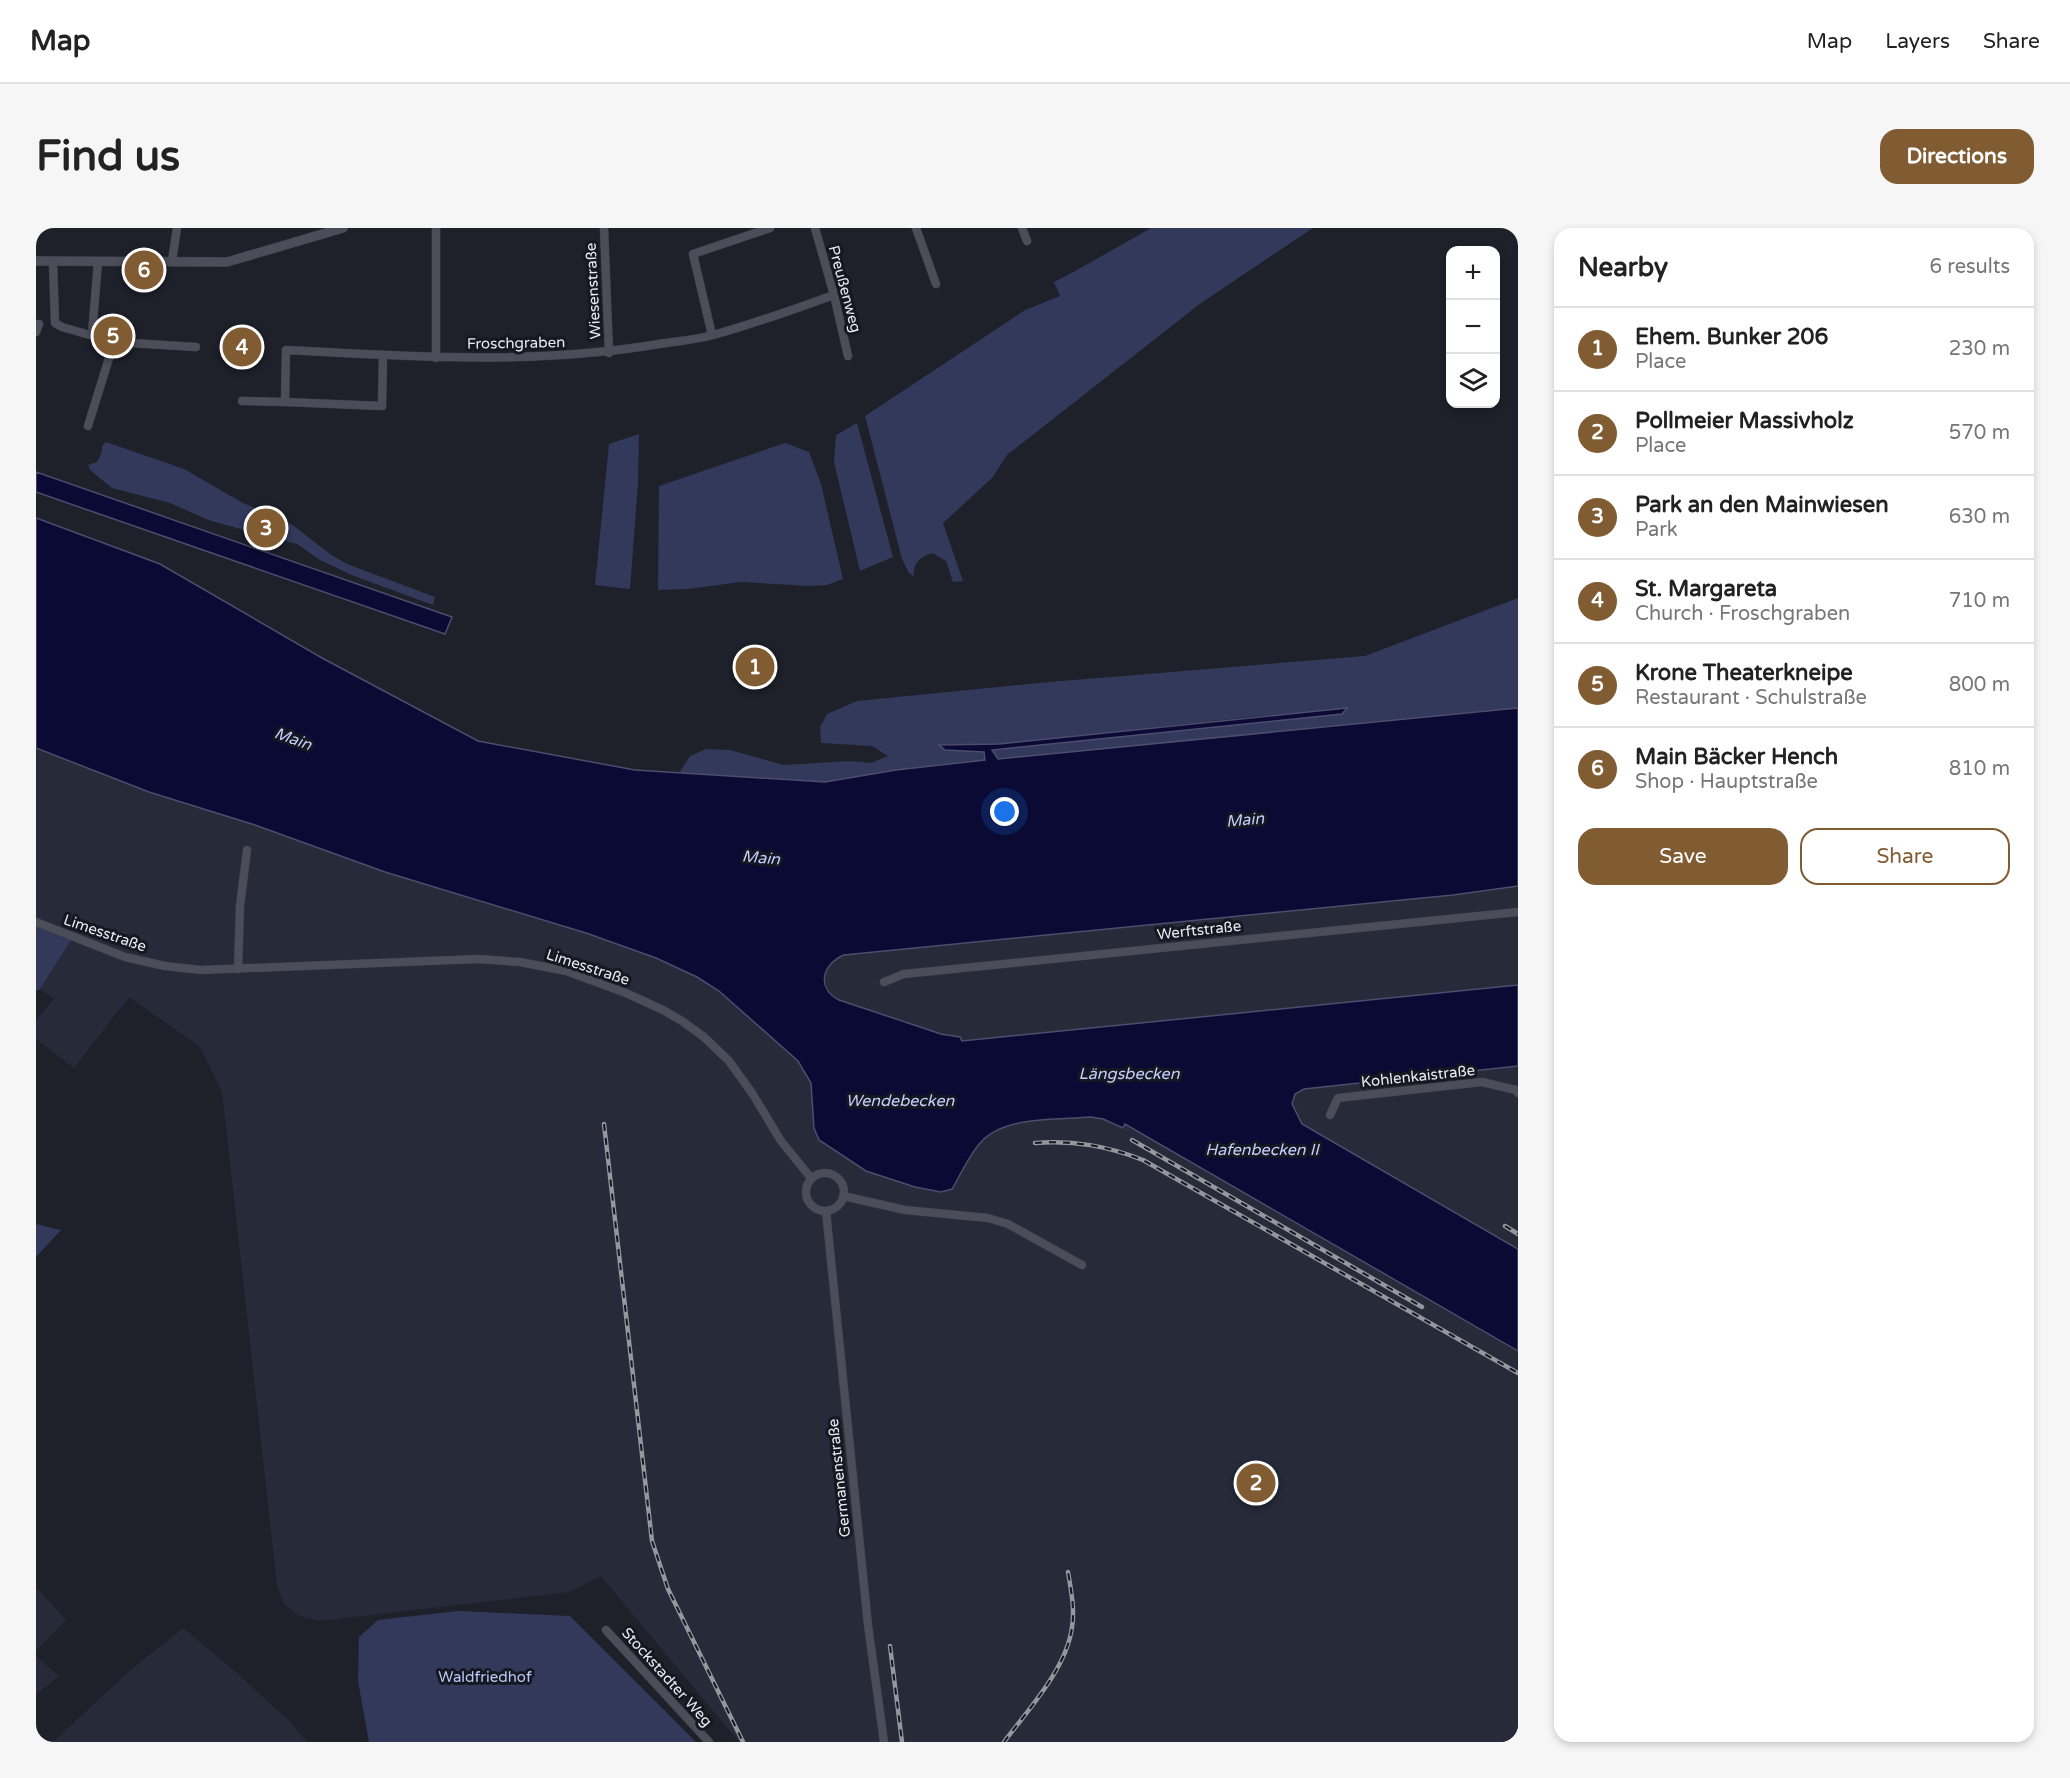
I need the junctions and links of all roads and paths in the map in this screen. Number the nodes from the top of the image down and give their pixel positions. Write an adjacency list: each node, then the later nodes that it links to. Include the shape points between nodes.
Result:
1 (177, 228): 12 (street)
2 (343, 228): 12 (street, via 227,262)
3 (436, 228): 23 (street)
4 (604, 228): 20 (street, Wiesenstraße)
5 (770, 228): 17 (street, via 693,254)
6 (815, 228): 15 (street, Preußenweg)
7 (916, 228): 14 (street)
8 (1022, 228): 9 (street)
9 (1027, 242)
10 (36, 261): 13 (street)
11 (98, 261): 12 (street); 13 (street); 16 (street)
12 (171, 261)
13 (53, 262): 16 (street, via 55,323)
14 (936, 284)
15 (834, 294): 17 (street, Froschgraben); 22 (street, Preußenweg)
16 (92, 334): 18 (street)
17 (712, 336): 20 (street, Froschgraben)
18 (114, 342): 19 (street); 26 (street)
19 (196, 347)
20 (609, 353): 23 (street, Froschgraben)
21 (383, 355): 23 (street, Froschgraben); 25 (street, via 382,406); 25 (street, Froschgraben, via 286,350)
22 (848, 356)
23 (436, 358)
24 (242, 401): 25 (street)
25 (285, 402)
26 (88, 426)
27 (247, 850): 30 (street)
28 (1518, 912): 31 (street, Werftstraße, via 904,974)
29 (36, 922): 30 (street, Limesstraße, via 125,957 201,970)
30 (238, 969): 34 (street, Limesstraße, via 478,959 543,965 601,984 663,1010 704,1037 729,1061 781,1141)
31 (884, 982)
32 (1518, 1093): 33 (street, Kohlenkaistraße, via 1482,1082 1338,1098)
33 (1330, 1115)
34 (811, 1178): 35 (street, via 822,1173 834,1175 842,1184); 36 (street, via 806,1188 807,1200)
35 (843, 1196): 36 (street, via 838,1205); 37 (street, via 904,1210 988,1218 1008,1224)
36 (826, 1211): 40 (street, Germanenstraße, via 868,1625)
37 (1082, 1265)
38 (606, 1629): 39 (street, Stockstadter Weg)
39 (709, 1742)
40 (884, 1742)

